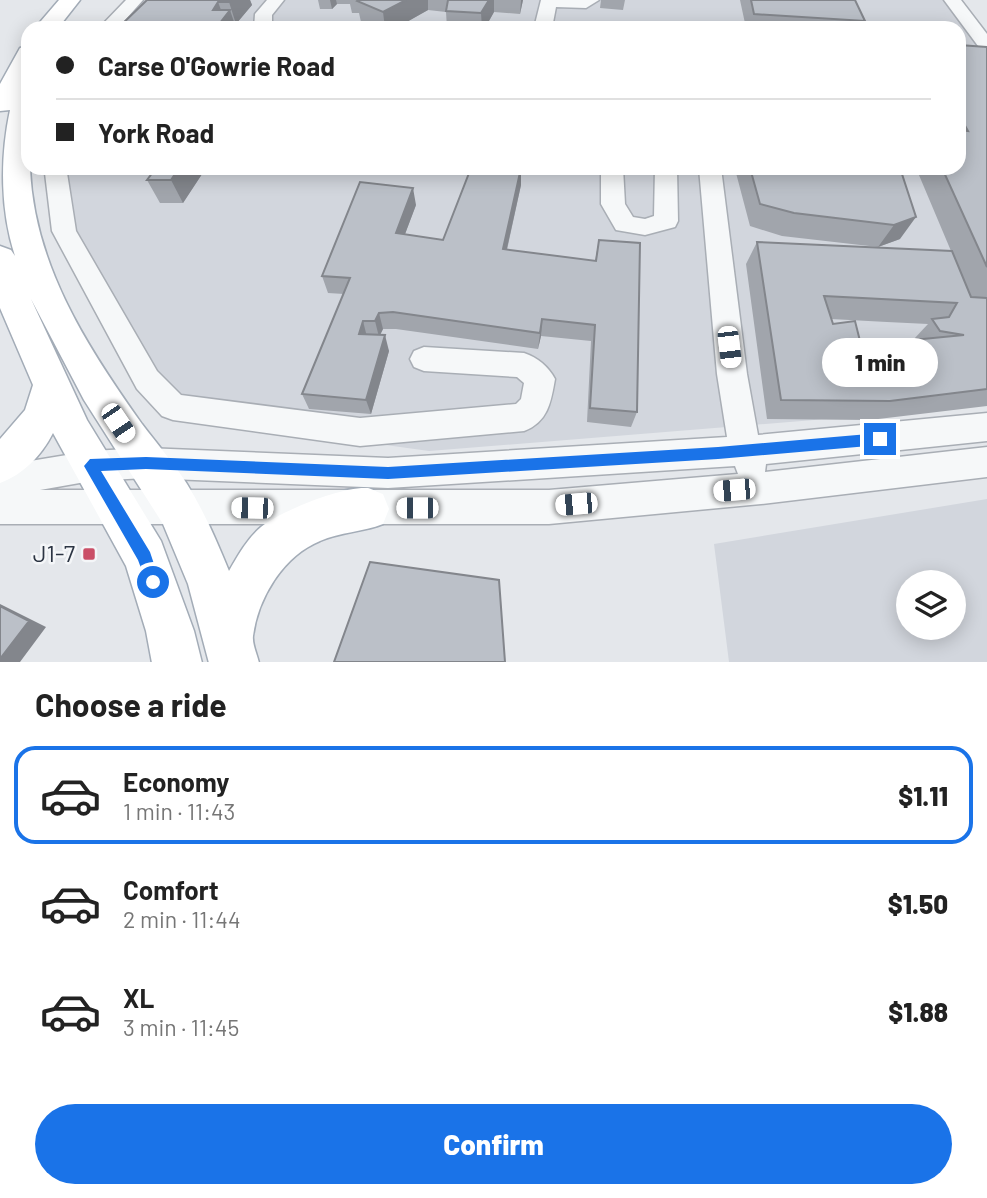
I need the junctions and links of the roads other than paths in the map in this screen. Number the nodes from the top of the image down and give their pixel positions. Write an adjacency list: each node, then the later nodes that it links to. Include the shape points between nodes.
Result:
1 (70, 0): 8 (main road)
2 (85, 0): 9 (main road)
3 (135, 0): 10 (street)
4 (276, 0): 11 (street)
5 (591, 0): 7 (street, via 586,4)
6 (952, 0): 13 (street)
7 (549, 1): 12 (street)
8 (52, 21)
9 (68, 21)
10 (115, 21)
11 (263, 21)
12 (545, 21)
13 (987, 46)
14 (21, 65): 16 (main road)
15 (21, 104): 27 (main road, via 11,154 11,193 24,252 52,313)
16 (0, 111)
17 (55, 175): 22 (street, via 64,231 147,380 173,407 360,432 524,417 535,405 540,379 524,365)
18 (612, 175): 19 (street, via 613,204 625,224 645,227 666,221)
19 (666, 175)
20 (711, 175): 25 (street)
21 (0, 258): 23 (main road)
22 (424, 359)
23 (51, 386): 28 (main road, via 37,428); 29 (main road)
24 (987, 427): 25 (street)
25 (745, 451): 30 (street); 32 (street)
26 (987, 462): 32 (street)
27 (146, 463): 29 (street); 30 (street, via 388,473); 34 (main road)
28 (0, 464)
29 (90, 466): 31 (street); 35 (main road)
30 (514, 467): 36 (street)
31 (0, 482)
32 (761, 488): 36 (street)
33 (0, 507): 35 (street)
34 (177, 507): 35 (street); 37 (street); 38 (main road, via 201,560)
35 (118, 508): 39 (main road, via 145,557)
36 (516, 508): 37 (street)
37 (368, 509): 38 (main road, via 302,525 282,539 249,576 238,601)
38 (231, 650)
39 (177, 662)

